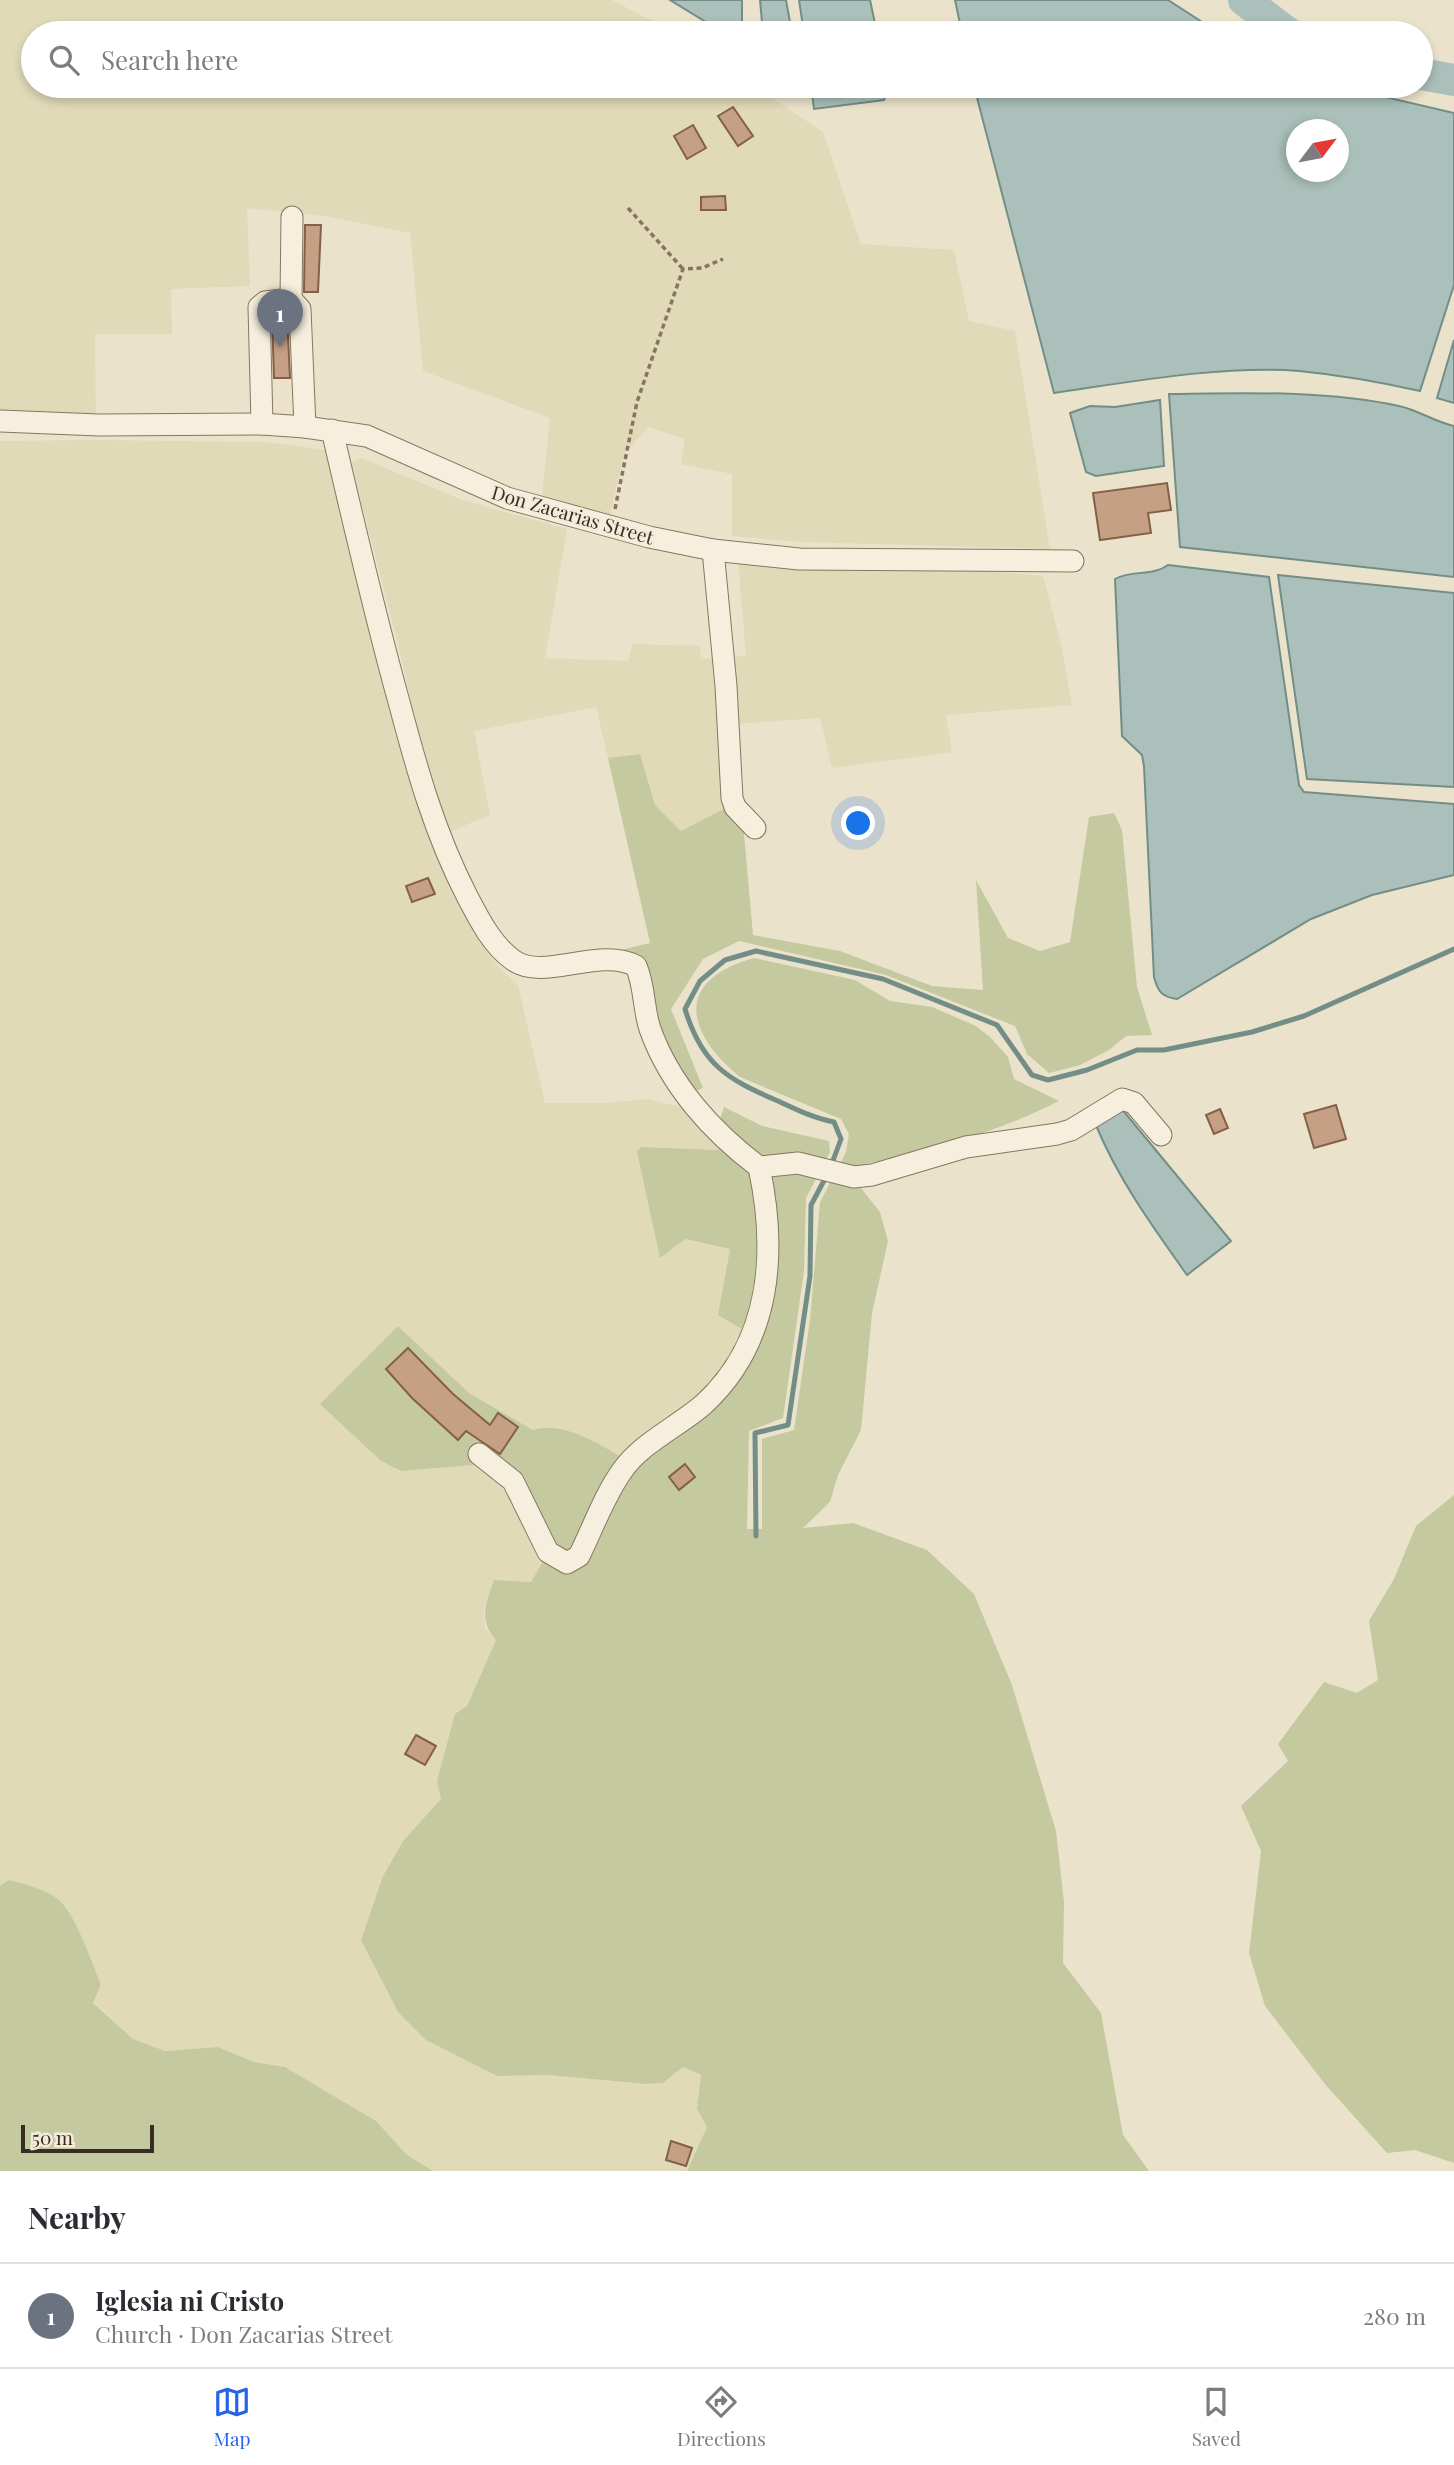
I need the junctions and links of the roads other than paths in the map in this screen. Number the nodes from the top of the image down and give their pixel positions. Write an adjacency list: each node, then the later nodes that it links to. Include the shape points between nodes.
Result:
1 (292, 217): 2 (street)
2 (291, 299): 4 (street, via 259,307); 5 (street, via 300,309)
3 (0, 421): 4 (street, Don Zacarias Street)
4 (262, 424): 5 (street, Don Zacarias Street)
5 (305, 427): 6 (street, Don Zacarias Street)
6 (332, 430): 7 (street, Don Zacarias Street, via 377,440 507,498); 11 (street, via 425,798 440,843 475,911 500,950 516,963 535,967 624,959 636,966 650,1027 668,1068 720,1134)
7 (713, 550): 8 (street, Don Zacarias Street, via 799,559); 9 (street, via 732,798)
8 (1073, 561)
9 (754, 828)
10 (1161, 1135): 11 (street, via 1134,1103 1122,1099 1071,1130 966,1147 872,1175 843,1175 798,1163)
11 (759, 1167): 12 (street, via 767,1214 766,1280 764,1305 749,1343 706,1402 623,1469 579,1556 567,1563 551,1555 513,1481)
12 (479, 1454)

